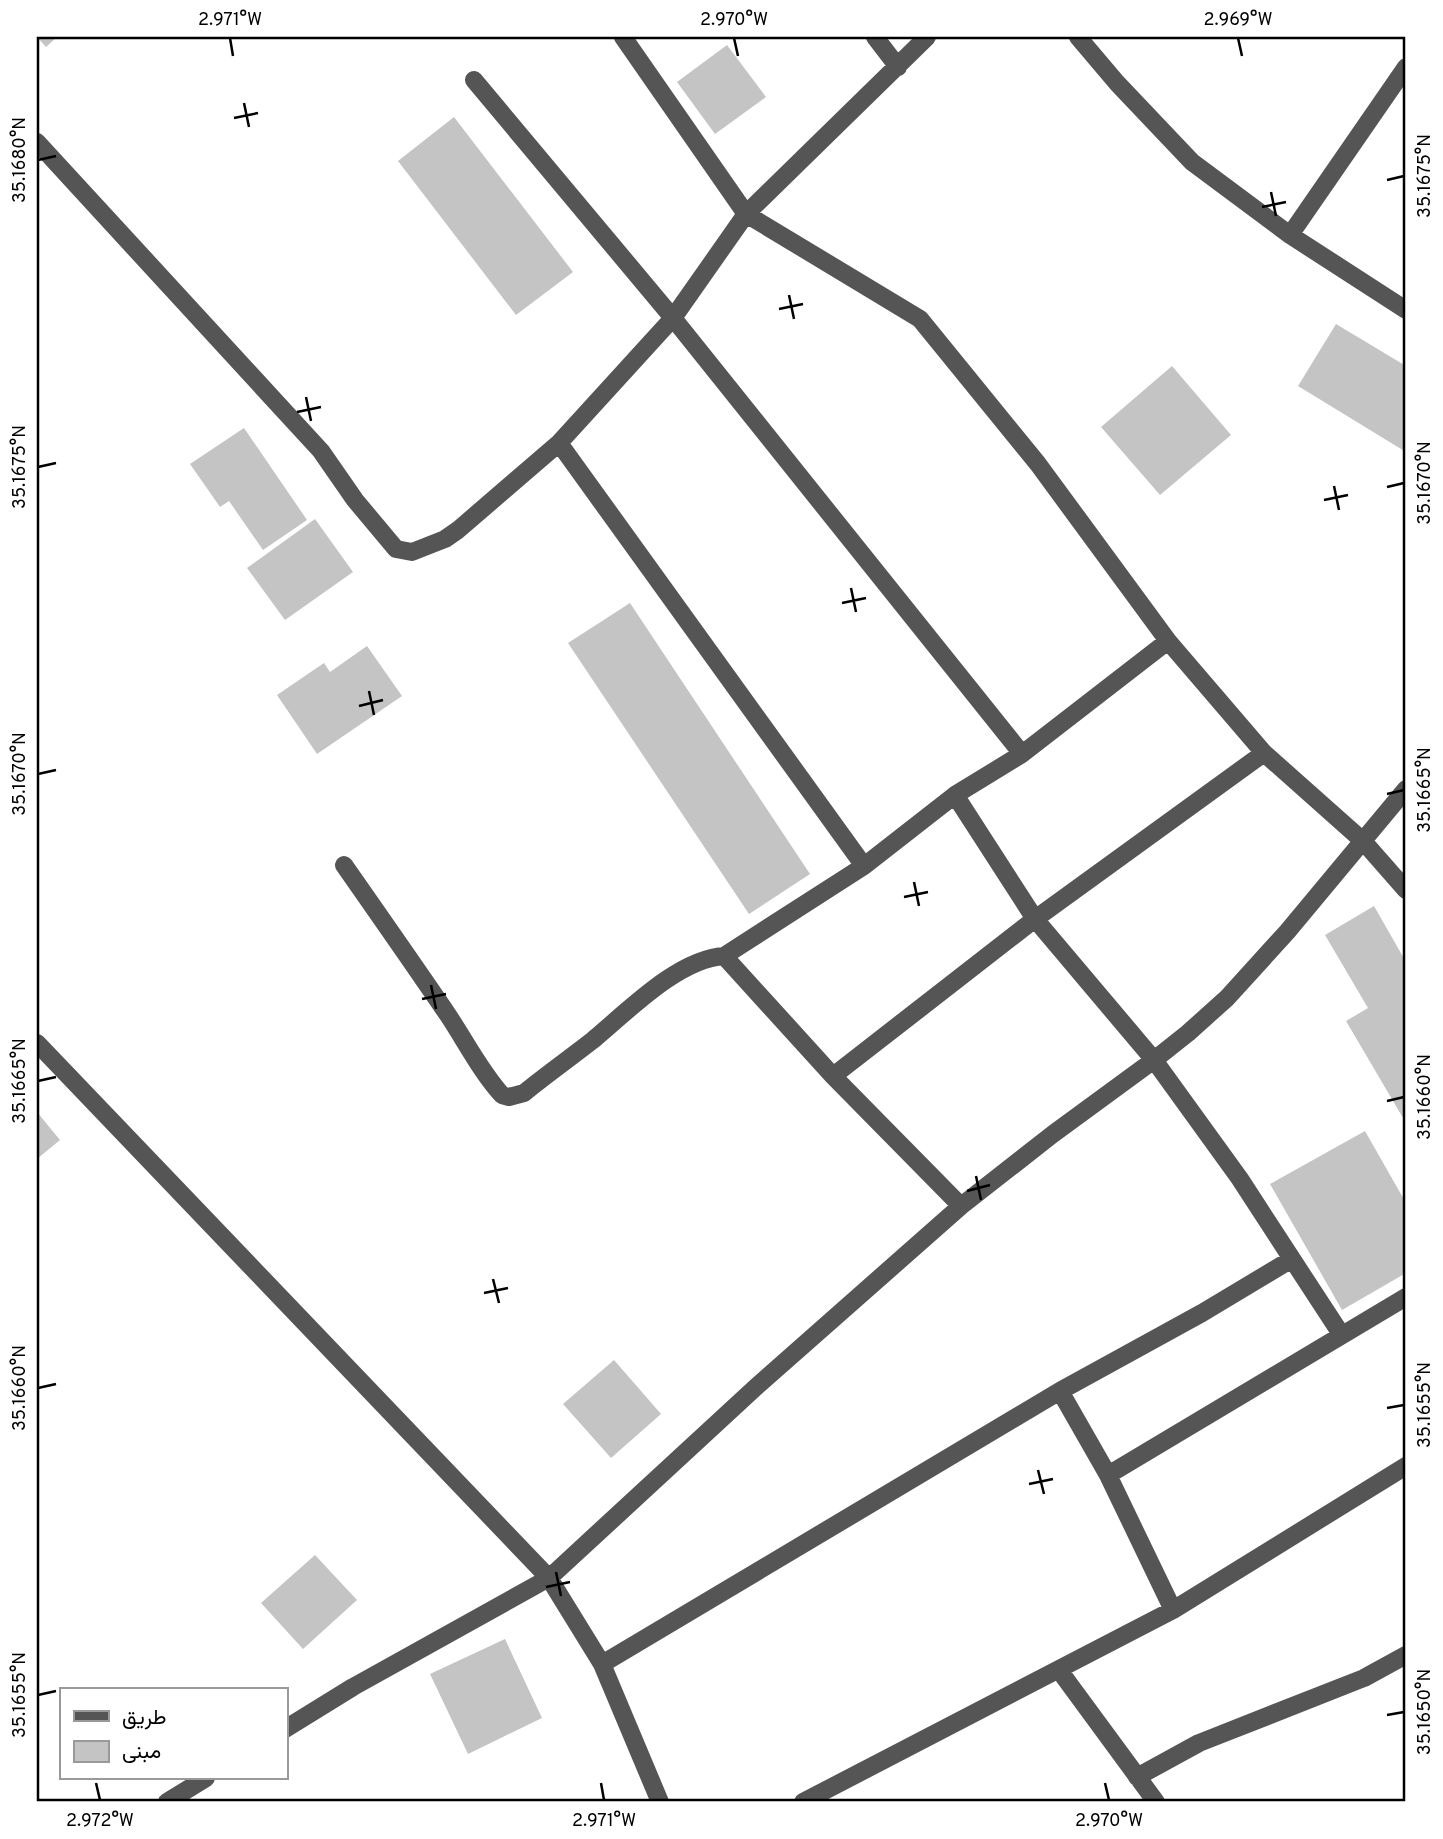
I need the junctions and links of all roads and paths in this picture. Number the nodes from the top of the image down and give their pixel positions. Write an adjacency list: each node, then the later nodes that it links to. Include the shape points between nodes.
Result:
1 (623, 37): 9 (street)
2 (876, 37): 5 (street)
3 (926, 37): 5 (street)
4 (1078, 37): 10 (street, via 1192,162)
5 (898, 67): 9 (street)
6 (1406, 67): 10 (street)
7 (474, 80): 12 (street)
8 (37, 142): 13 (street, via 321,451 396,548 412,552 445,539)
9 (746, 214): 12 (street); 14 (street, via 920,319 1038,464)
10 (1290, 236): 11 (street)
11 (1406, 310)
12 (673, 317): 13 (street); 16 (street)
13 (559, 443): 21 (street)
14 (1168, 641): 15 (street); 16 (street)
15 (1264, 753): 19 (street); 23 (street)
16 (1022, 754): 18 (street)
17 (1406, 789): 19 (street)
18 (954, 795): 21 (street); 23 (street)
19 (1363, 841): 22 (street); 26 (street, via 1227,998)
20 (344, 865): 24 (street, via 485,1074 509,1097 524,1093 667,981 701,961)
21 (864, 866): 24 (street)
22 (1406, 890)
23 (1035, 919): 26 (street); 27 (street)
24 (724, 956): 27 (street)
25 (37, 1043): 35 (street)
26 (1154, 1060): 28 (street); 29 (street)
27 (833, 1076): 28 (street)
28 (961, 1206): 35 (street)
29 (1292, 1259): 31 (street); 32 (street)
30 (1406, 1297): 31 (street)
31 (1342, 1334): 34 (street)
32 (1060, 1391): 34 (street); 38 (street)
33 (1406, 1466): 36 (street)
34 (1108, 1475): 36 (street)
35 (549, 1578): 38 (street); 40 (street)
36 (1172, 1610): 39 (street)
37 (1406, 1655): 41 (street, via 1364,1678 1199,1743)
38 (602, 1664): 44 (street)
39 (1059, 1670): 41 (street); 45 (street)
40 (287, 1728)
41 (1138, 1777): 46 (street)
42 (203, 1780): 43 (street)
43 (167, 1802)
44 (660, 1802)
45 (803, 1802)
46 (1156, 1802)

